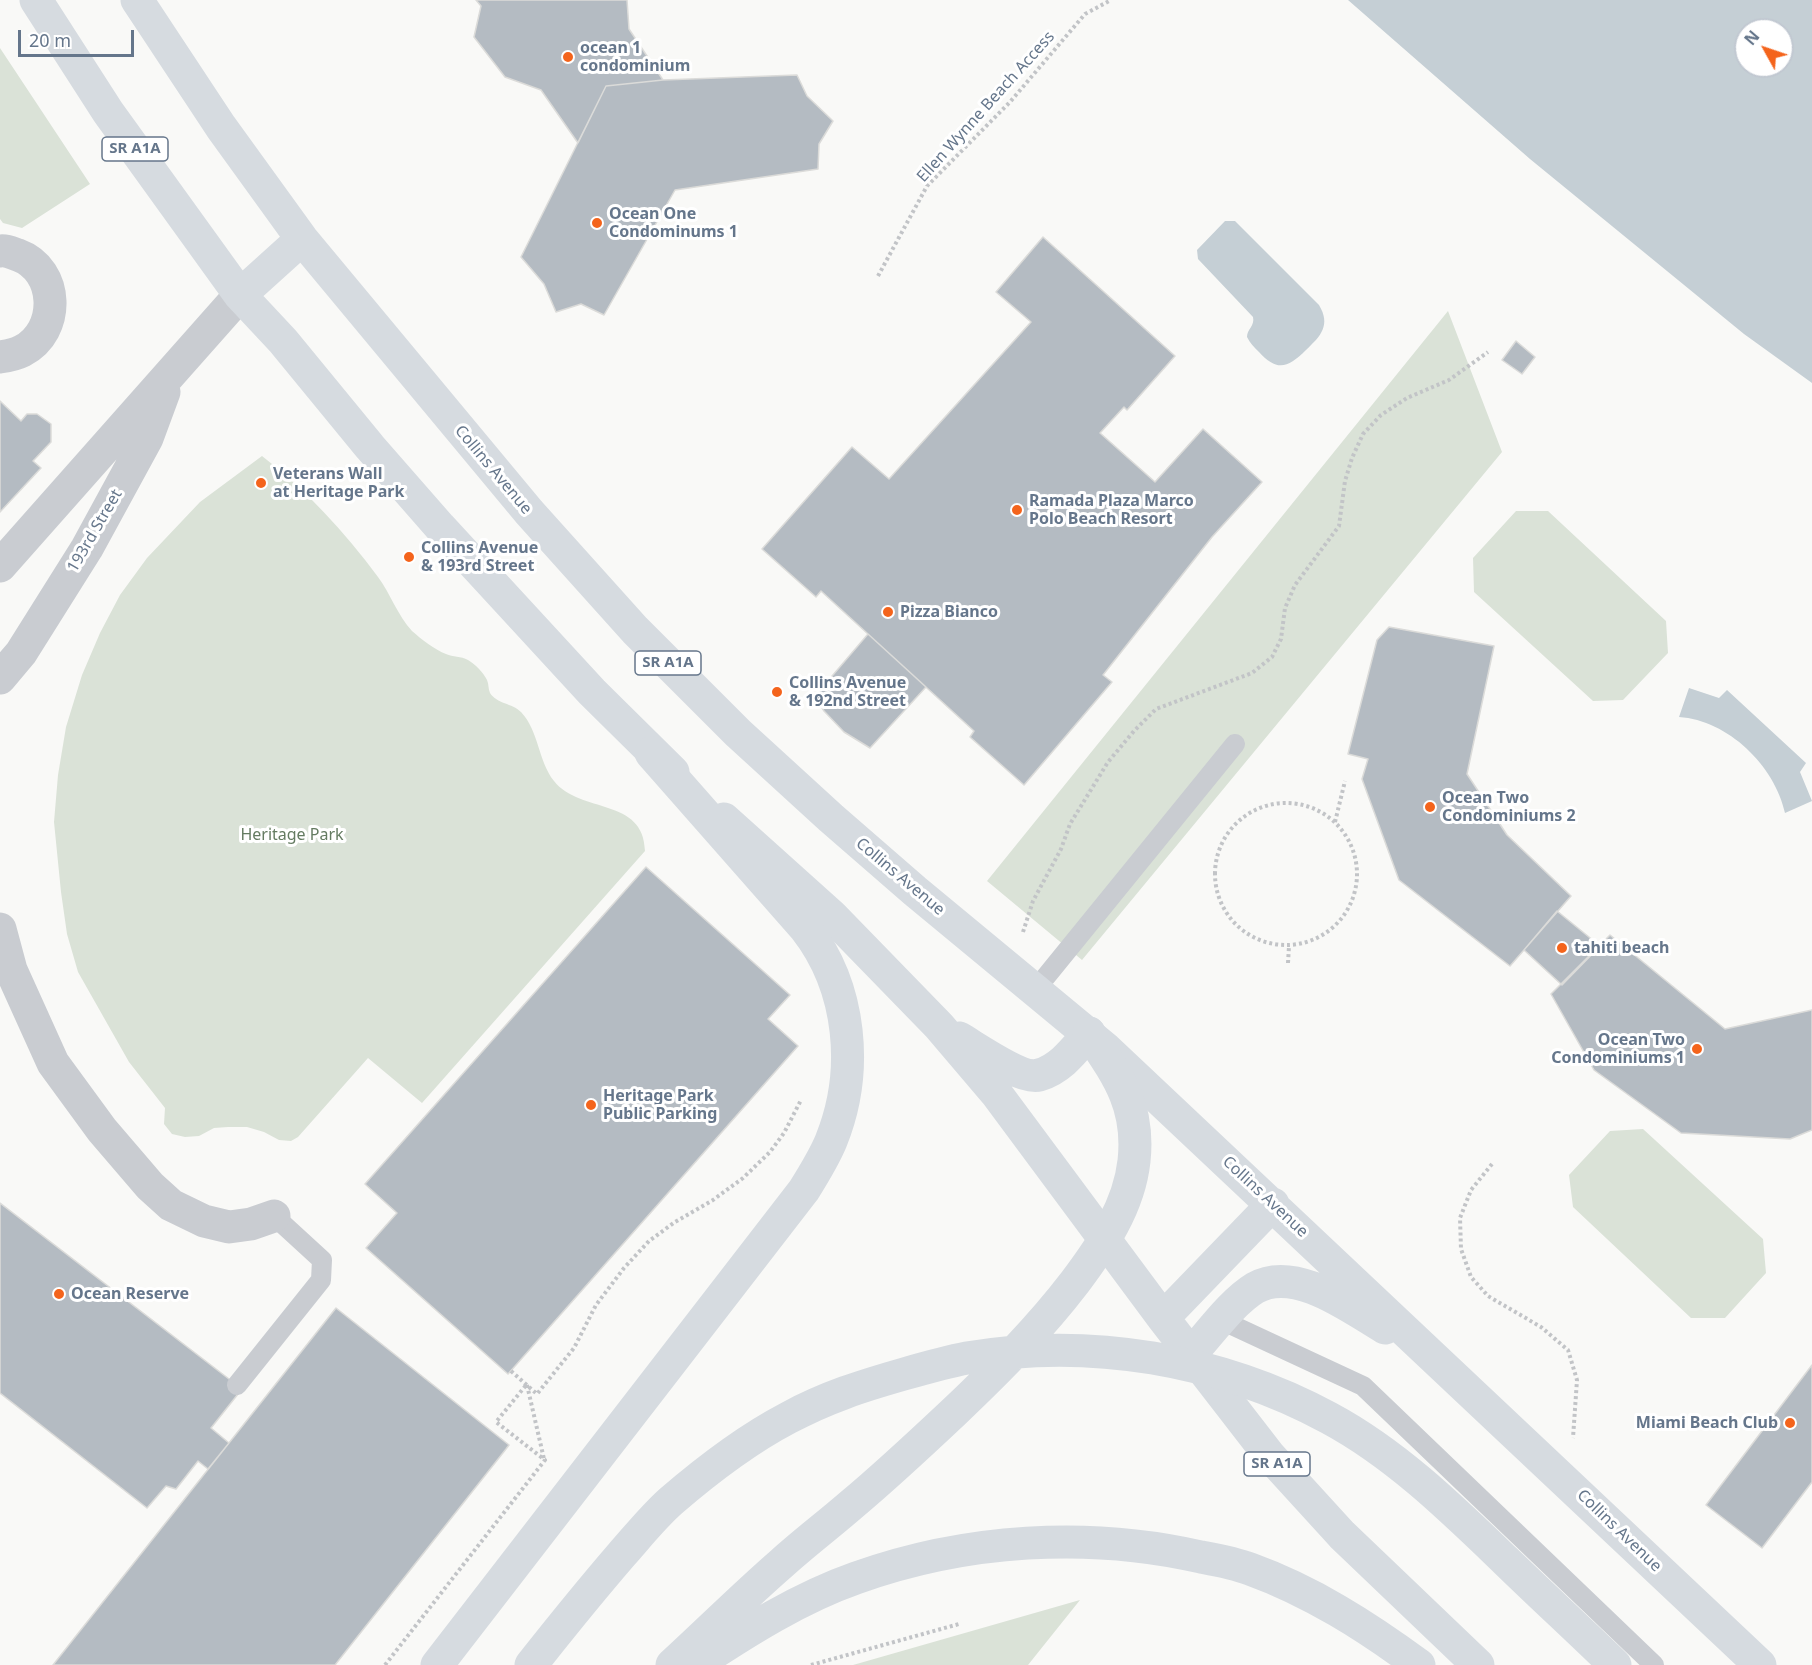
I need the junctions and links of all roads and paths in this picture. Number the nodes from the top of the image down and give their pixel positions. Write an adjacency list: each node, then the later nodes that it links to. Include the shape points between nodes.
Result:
1 (36, 0): 7 (main road, SR A1A, via 108,112)
2 (137, 0): 4 (main road, Collins Avenue / SR A1A, via 221,127)
3 (1111, 0): 6 (path, Ellen Wynne Beach Access, via 1085,14 1010,102 927,186)
4 (302, 239): 7 (main road); 23 (main road, Collins Avenue / SR A1A, via 529,512 650,645 815,804)
5 (0, 251): 9 (street, via 27,258 42,274 51,294 50,317 40,337 23,351)
6 (878, 276)
7 (240, 295): 10 (street, 193rd Street); 16 (main road, SR A1A, via 440,527)
8 (1488, 352): 20 (path, via 1449,380 1407,398 1381,415 1363,434 1345,481 1339,526 1295,585 1285,608 1281,639 1272,657 1252,673 1156,709 1134,731 1108,762 1070,824 1033,901)
9 (0, 357)
10 (171, 374): 11 (street, 193rd Street); 12 (street, 193rd Street, via 147,438 87,548 21,653)
11 (0, 566)
12 (0, 678)
13 (0, 689): 14 (street)
14 (0, 707)
15 (1235, 744): 23 (lane)
16 (651, 753): 24 (main road, SR A1A, via 832,916); 42 (main road, via 790,911 828,964 837,986 846,1032 848,1060 840,1113 831,1141 804,1190)
17 (1345, 781): 18 (path)
18 (1335, 822): 21 (path, via 1349,841 1356,863 1356,887 1348,909 1333,927 1313,940); 21 (path, via 1315,809 1292,803 1268,805 1247,815 1230,830 1218,851 1214,874 1218,897 1228,917 1245,934 1266,943)
19 (0, 928): 29 (street, via 11,970 53,1063 102,1130 150,1186 171,1205 212,1223 229,1227)
20 (1023, 932)
21 (1289, 946): 22 (path)
22 (1288, 963)
23 (1035, 990): 25 (main road, Collins Avenue / SR A1A)
24 (939, 1026): 25 (main road, via 1017,1071 1037,1076 1059,1065); 30 (main road, SR A1A, via 996,1093)
25 (1089, 1033): 28 (main road, Collins Avenue / SR A1A); 30 (main road, via 1113,1068 1131,1105 1135,1137 1129,1186)
26 (801, 1100): 36 (path, via 770,1152 743,1178 666,1228 630,1261 596,1305 574,1348 537,1394)
27 (1492, 1164): 38 (path, via 1471,1190 1460,1218 1461,1249 1471,1277 1488,1296 1541,1328 1568,1350 1577,1380 1574,1437)
28 (1273, 1204): 31 (main road); 33 (main road, Collins Avenue / SR A1A)
29 (274, 1216): 37 (lane, via 322,1260 321,1280)
30 (1105, 1239): 31 (main road, SR A1A); 44 (main road, via 1058,1304 997,1371)
31 (1163, 1318): 34 (main road, SR A1A)
32 (1221, 1320): 33 (main road, via 1256,1288 1282,1280 1311,1287); 34 (main road); 50 (lane, via 1363,1386)
33 (1429, 1352): 51 (main road, Collins Avenue / SR A1A)
34 (1191, 1354): 48 (main road, SR A1A, via 1304,1495)
35 (511, 1371): 36 (path)
36 (527, 1384): 39 (path); 39 (path, via 496,1422)
37 (237, 1385)
38 (1570, 1444)
39 (544, 1460): 41 (path)
40 (959, 1624): 46 (path)
41 (385, 1665)
42 (437, 1665)
43 (531, 1665): 49 (main road, via 604,1575 669,1504 726,1457 786,1419 853,1388 966,1358 1090,1351 1199,1367 1267,1390 1329,1418 1413,1476)
44 (672, 1665)
45 (695, 1665): 47 (main road, via 776,1615 856,1578 969,1549 1045,1542 1149,1547 1248,1568 1336,1609)
46 (811, 1665)
47 (1419, 1665)
48 (1478, 1665)
49 (1615, 1665)
50 (1654, 1665)
51 (1760, 1665)

